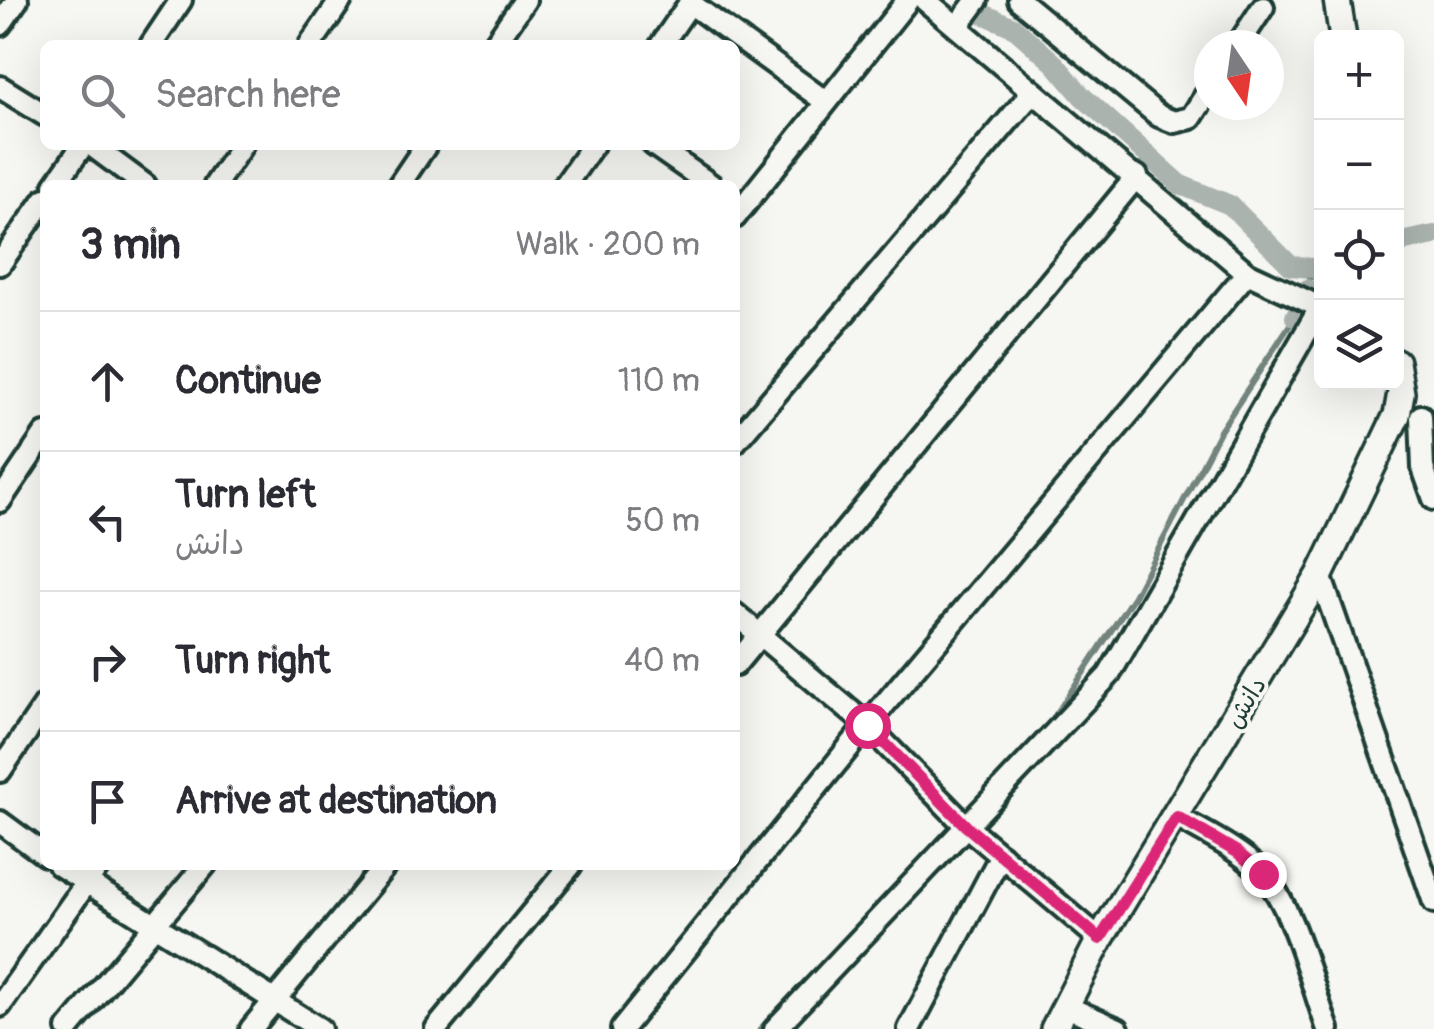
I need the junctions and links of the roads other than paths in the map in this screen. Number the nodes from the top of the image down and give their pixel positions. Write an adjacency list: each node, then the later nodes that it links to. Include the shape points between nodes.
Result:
1 (16, 0): 12 (street)
2 (181, 0): 16 (street)
3 (341, 0): 17 (street)
4 (525, 0): 18 (street)
5 (908, 0): 22 (street)
6 (925, 0): 13 (street)
7 (976, 0): 13 (street)
8 (1019, 0): 24 (street, via 1159,116 1174,122)
9 (1337, 0): 15 (main road)
10 (691, 1): 19 (street); 22 (street)
11 (1263, 6): 14 (street)
12 (0, 25)
13 (957, 27): 21 (street)
14 (1248, 30)
15 (1342, 30)
16 (153, 40)
17 (313, 40)
18 (497, 40)
19 (664, 40)
20 (0, 87): 23 (street)
21 (1032, 94): 31 (street); 46 (street)
22 (826, 102): 39 (street)
23 (40, 113)
24 (1194, 113)
25 (80, 150): 32 (street)
26 (98, 150): 33 (street)
27 (238, 150): 34 (street)
28 (423, 150): 35 (street)
29 (590, 150): 36 (street)
30 (661, 150): 37 (street)
31 (1136, 176): 41 (street); 52 (street)
32 (58, 180)
33 (138, 180)
34 (218, 180)
35 (402, 180)
36 (568, 180)
37 (703, 180)
38 (40, 207): 40 (street)
39 (740, 207)
40 (0, 264)
41 (1248, 274): 42 (street); 55 (street)
42 (1314, 305)
43 (1314, 320): 59 (street, via 1109,674)
44 (1401, 390): 45 (main road, دانش)
45 (1418, 415): 48 (street, via 1423,468); 50 (main road, دانش)
46 (740, 436)
47 (40, 441): 49 (street)
48 (1434, 499)
49 (0, 501)
50 (1320, 575): 57 (main road, دانش); 68 (street)
51 (740, 618): 52 (street)
52 (760, 634): 53 (street); 55 (street)
53 (740, 660)
54 (40, 712): 56 (street)
55 (867, 725): 59 (street); 78 (street)
56 (0, 771)
57 (1177, 817): 70 (main road, دانش); 82 (street, via 1263,874 1281,900)
58 (0, 822): 60 (street)
59 (966, 826): 61 (street); 79 (street)
60 (40, 851)
61 (1001, 854): 70 (street); 80 (street)
62 (66, 870): 67 (street)
63 (96, 870): 67 (street)
64 (201, 870): 69 (street)
65 (382, 870): 71 (street)
66 (567, 870): 77 (street)
67 (86, 884): 69 (street); 72 (street)
68 (1434, 902)
69 (156, 924): 71 (street); 74 (street)
70 (1100, 939): 73 (main road, دانش)
71 (273, 1002): 75 (street); 76 (street)
72 (0, 1006)
73 (1061, 1018): 81 (street)
74 (68, 1029)
75 (251, 1029)
76 (320, 1029)
77 (436, 1029)
78 (622, 1029)
79 (775, 1029)
80 (909, 1029)
81 (1118, 1029)
82 (1328, 1029)

